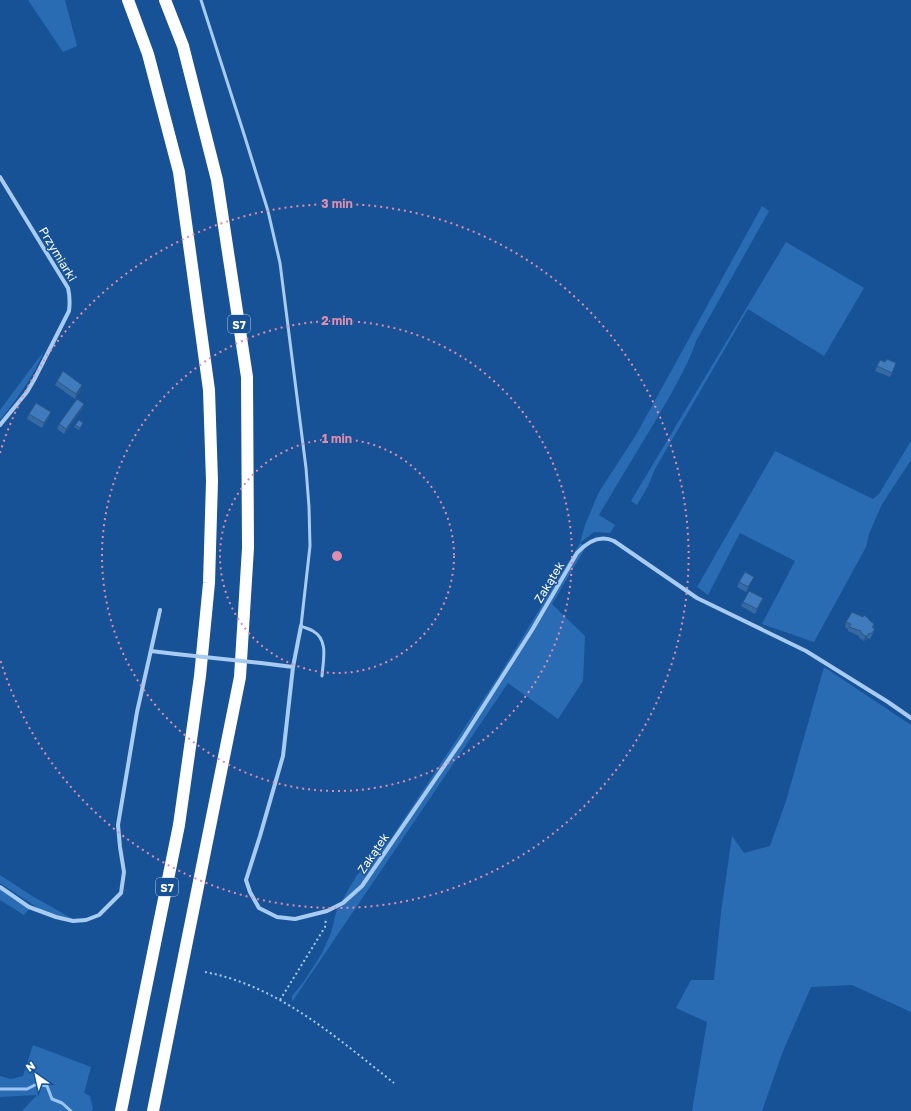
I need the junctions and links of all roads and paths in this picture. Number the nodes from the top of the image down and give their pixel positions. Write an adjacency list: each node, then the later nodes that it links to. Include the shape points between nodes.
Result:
1 (128, 0): 17 (highway, S7, via 148,54 179,172 209,390 212,481 209,583 200,676 179,825)
2 (165, 0): 18 (highway, S7, via 183,46 217,180 222,211 247,377 248,548 240,678)
3 (201, 0): 7 (lane, Zakątek, via 268,211 280,263 309,507 310,546)
4 (0, 177): 5 (street, Przymiarki, via 68,288 70,303 69,311 34,380)
5 (0, 426)
6 (160, 610): 8 (street)
7 (301, 626): 9 (street, Zakątek); 10 (lane, via 321,638 324,656)
8 (151, 651): 9 (street, bridge); 12 (street, via 137,712 118,825 124,872 121,893 99,915 73,921 29,907)
9 (293, 667): 13 (street, Zakątek, via 283,756 246,880 259,908 277,917 295,919)
10 (322, 676)
11 (911, 718): 13 (street, Zakątek, via 806,651 697,598 614,541 607,538 595,539 577,553 532,630 462,740 362,886)
12 (0, 887)
13 (327, 911): 15 (path, via 325,927)
14 (205, 972): 15 (path, via 256,988)
15 (280, 1000): 16 (path, via 323,1027)
16 (394, 1083)
17 (121, 1111)
18 (153, 1111)

